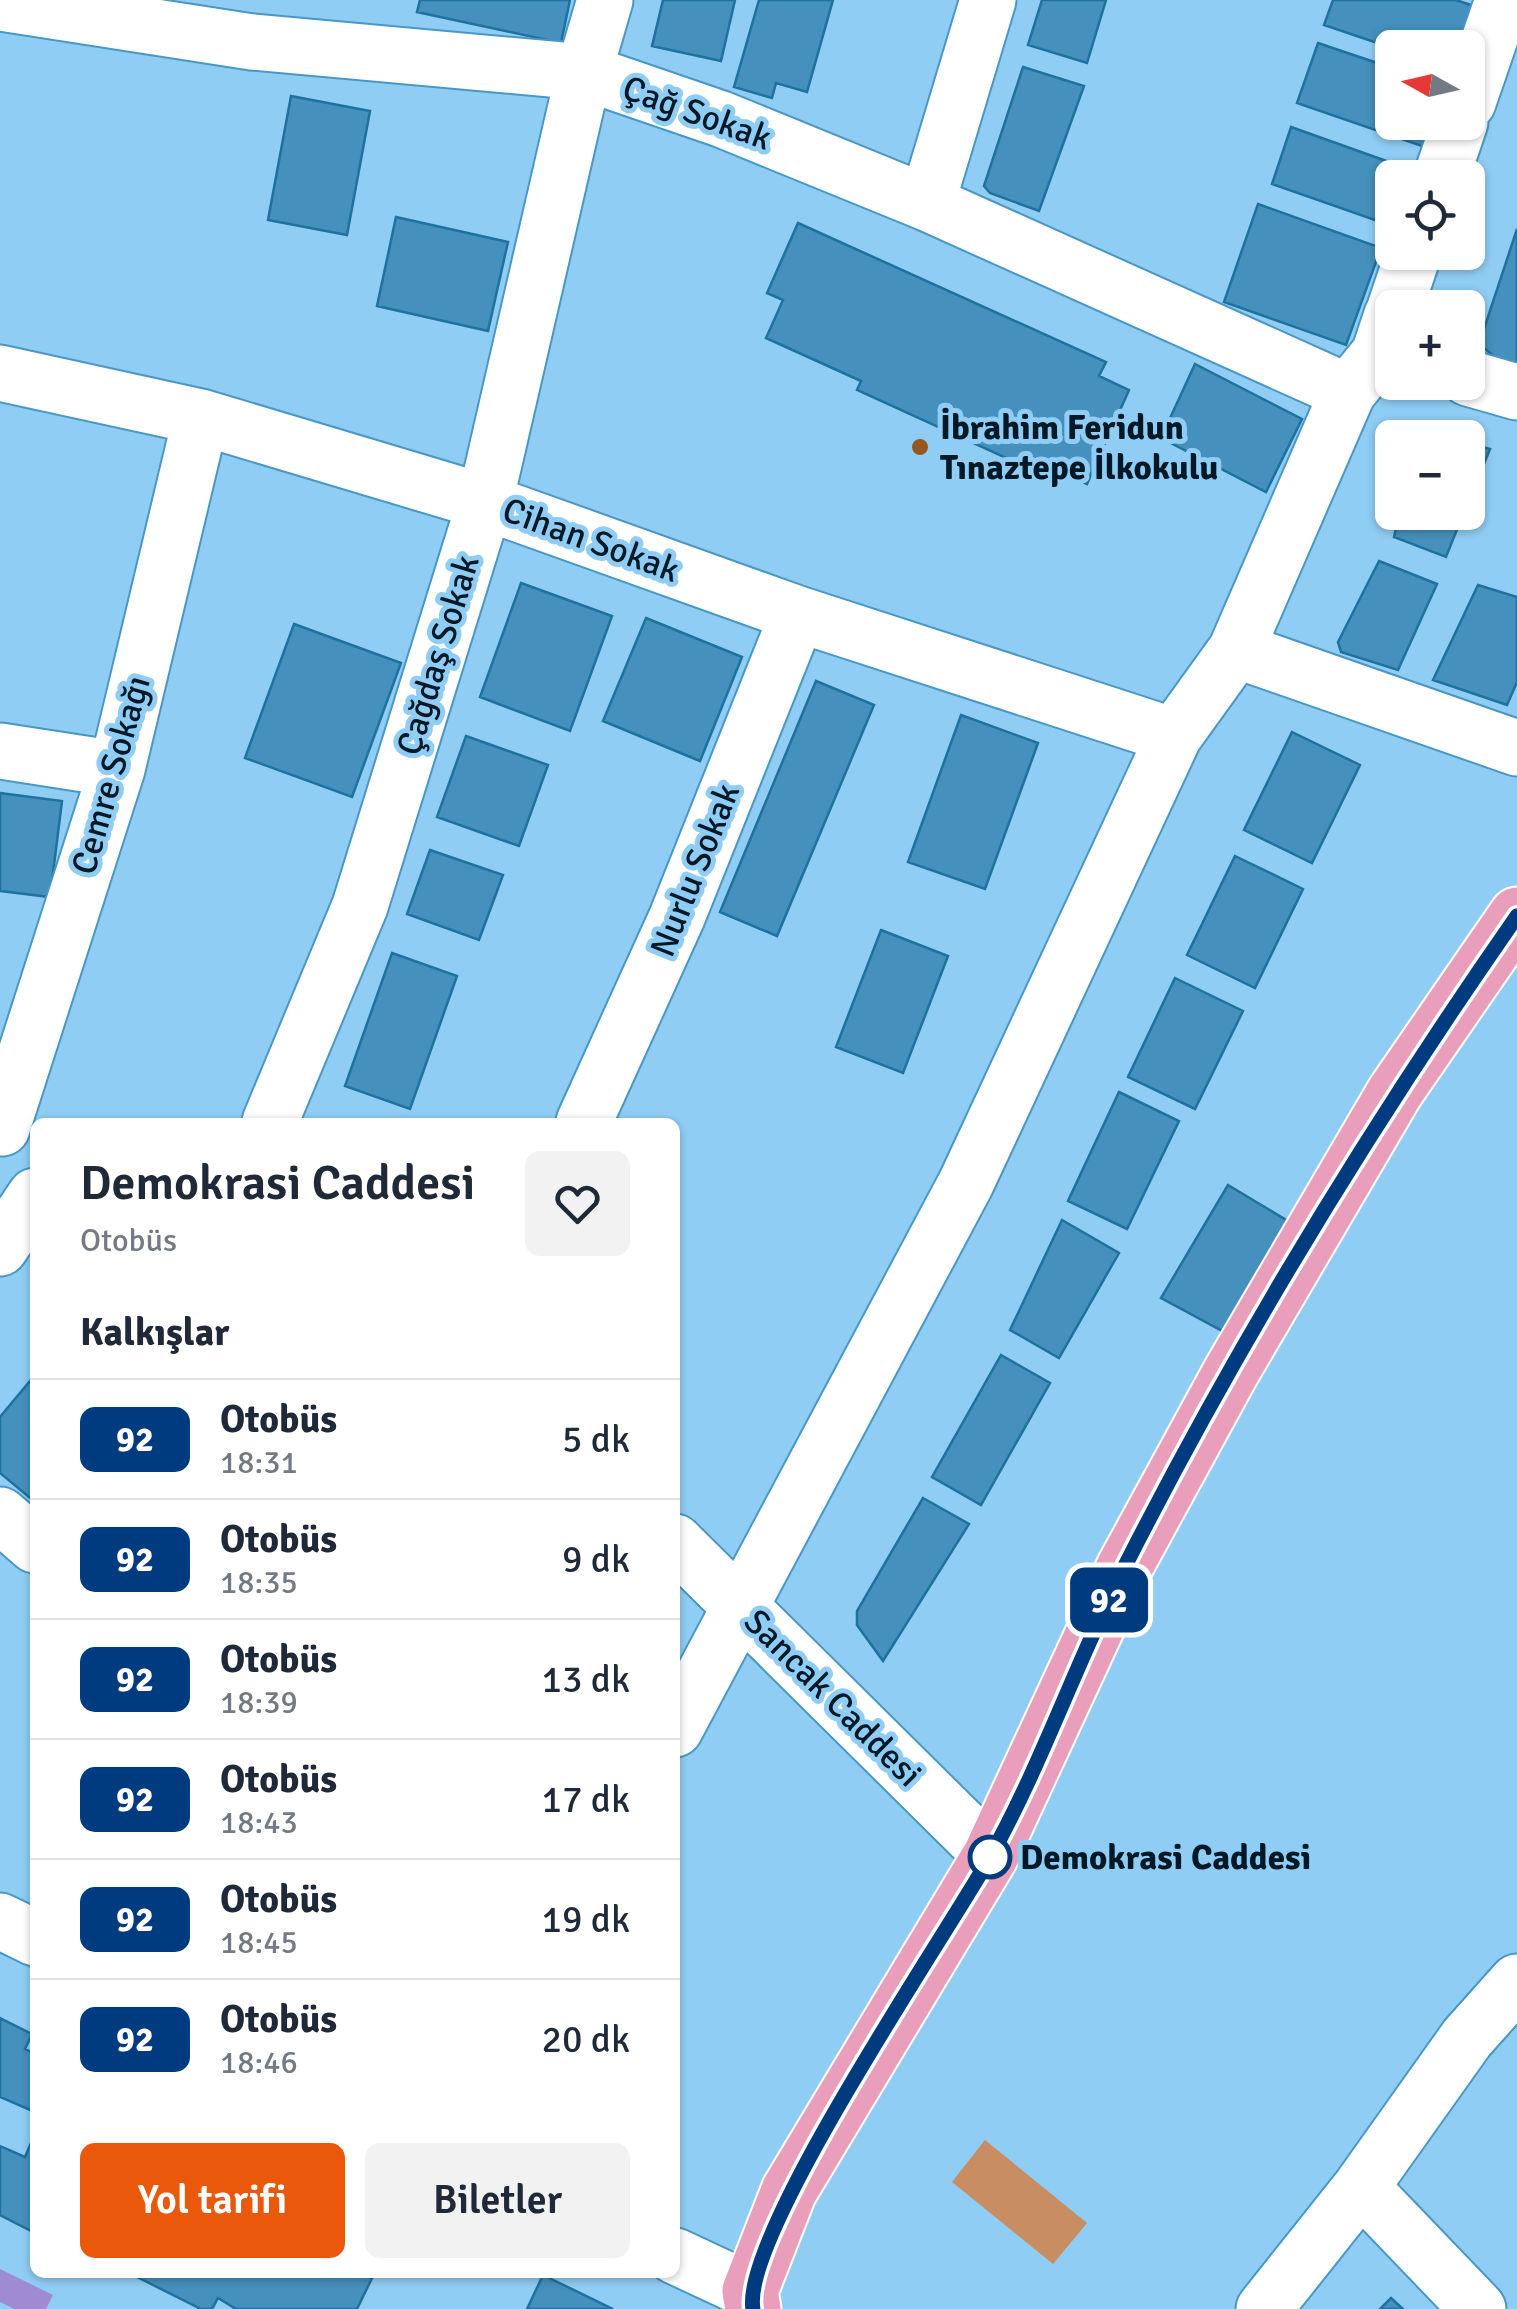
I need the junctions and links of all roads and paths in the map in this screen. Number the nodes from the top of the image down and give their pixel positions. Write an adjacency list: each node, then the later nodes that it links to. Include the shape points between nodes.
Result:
1 (605, 0): 6 (street, Çağdaş Sokak)
2 (988, 0): 7 (street)
3 (1504, 0): 5 (street)
4 (0, 3): 6 (street, Çağ Sokak, via 252,42)
5 (1485, 54)
6 (584, 72): 7 (street, Çağ Sokak); 14 (street, Çağdaş Sokak)
7 (927, 203): 8 (street, Çağ Sokak)
8 (1375, 343)
9 (1375, 358): 16 (street)
10 (0, 373): 13 (street, Cihan Sokak)
11 (1485, 383): 12 (street)
12 (1517, 392)
13 (201, 417): 14 (street, Cihan Sokak); 20 (street, Cemre Sokağı)
14 (486, 502): 15 (street, Cihan Sokak); 22 (street, Çağdaş Sokak, via 360,906)
15 (798, 614): 17 (street, Cihan Sokak); 23 (street, Nurlu Sokak, via 678,917)
16 (1236, 650): 17 (street); 18 (street)
17 (1174, 736): 30 (street, via 966,1183)
18 (1517, 748)
19 (0, 751): 20 (street)
20 (117, 769): 24 (street, Cemre Sokağı)
21 (1517, 916): 32 (main road, via 1394,1092 1230,1372 1124,1568)
22 (272, 1118)
23 (586, 1118)
24 (12, 1132)
25 (30, 1203): 26 (street)
26 (0, 1248)
27 (0, 1515): 28 (street)
28 (30, 1541)
29 (680, 1547): 30 (street, Sancak Caddesi)
30 (740, 1606): 31 (street); 32 (street, Sancak Caddesi)
31 (680, 1720)
32 (991, 1855): 38 (main road, via 789,2191)
33 (0, 1921): 34 (street)
34 (30, 1936)
35 (1517, 1982): 36 (street, via 1467,2038)
36 (1362, 2187): 39 (street); 40 (street)
37 (680, 2259): 38 (street)
38 (751, 2300)
39 (1264, 2309)
40 (1478, 2309)

